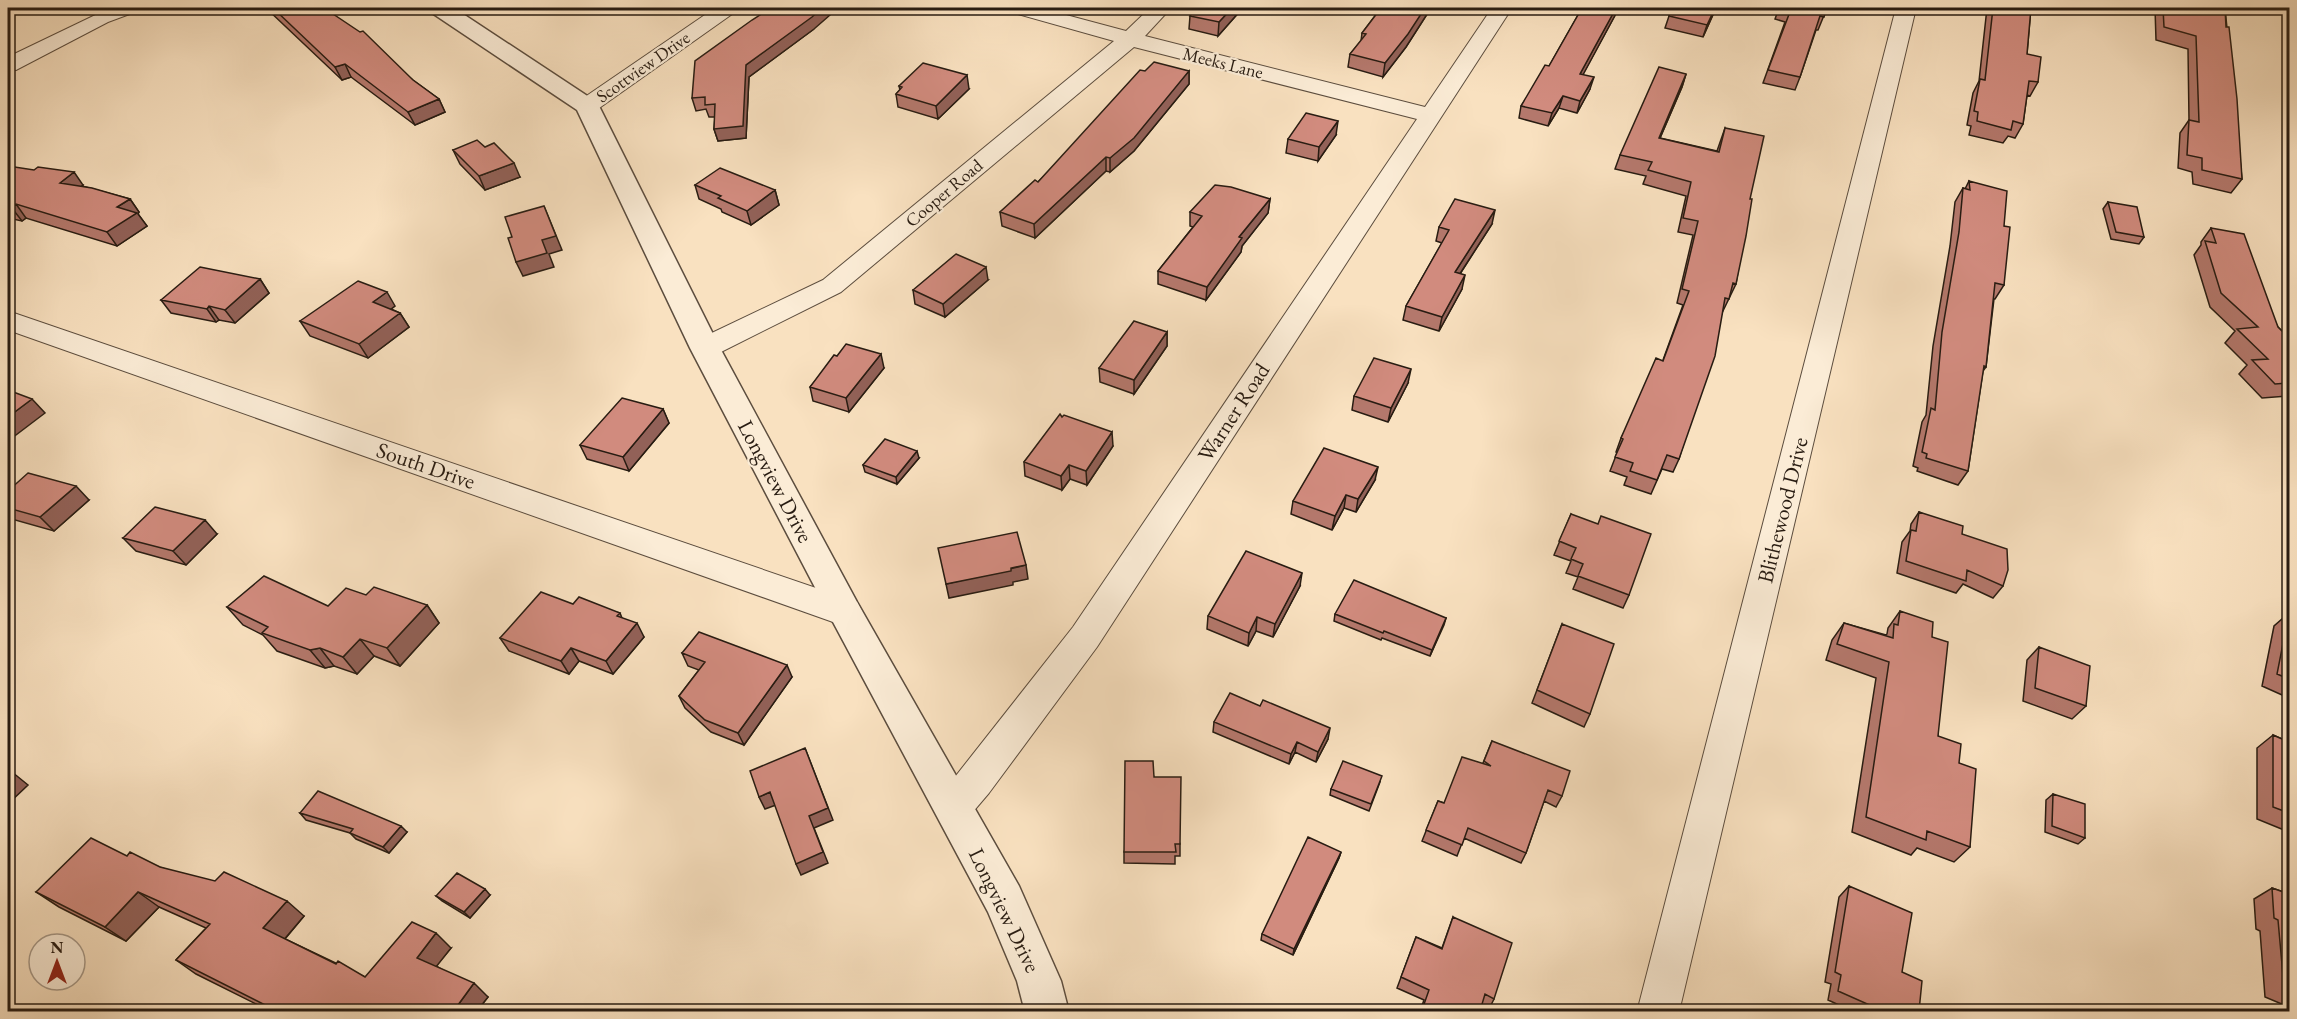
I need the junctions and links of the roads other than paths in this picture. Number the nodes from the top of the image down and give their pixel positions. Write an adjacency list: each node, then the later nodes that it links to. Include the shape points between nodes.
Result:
1 (128, 8): 9 (street)
2 (440, 8): 10 (street)
3 (729, 8): 10 (street, Scottview Drive)
4 (1018, 8): 8 (street, Meeks Lane)
5 (1161, 8): 8 (street, Cooper Road)
6 (1502, 8): 11 (street, Warner Road)
7 (1906, 8): 17 (street, Blithewood Drive)
8 (1130, 39): 11 (street, Meeks Lane); 13 (street, Cooper Road, via 832,286)
9 (8, 65)
10 (587, 106): 13 (street, Longview Drive)
11 (1429, 115): 15 (street, Warner Road, via 1085,637)
12 (8, 320): 14 (street, South Drive)
13 (705, 348): 14 (street, Longview Drive)
14 (845, 612): 15 (street, Longview Drive)
15 (953, 808): 16 (street, Longview Drive, via 1008,909 1039,981)
16 (1047, 1011)
17 (1658, 1011)

